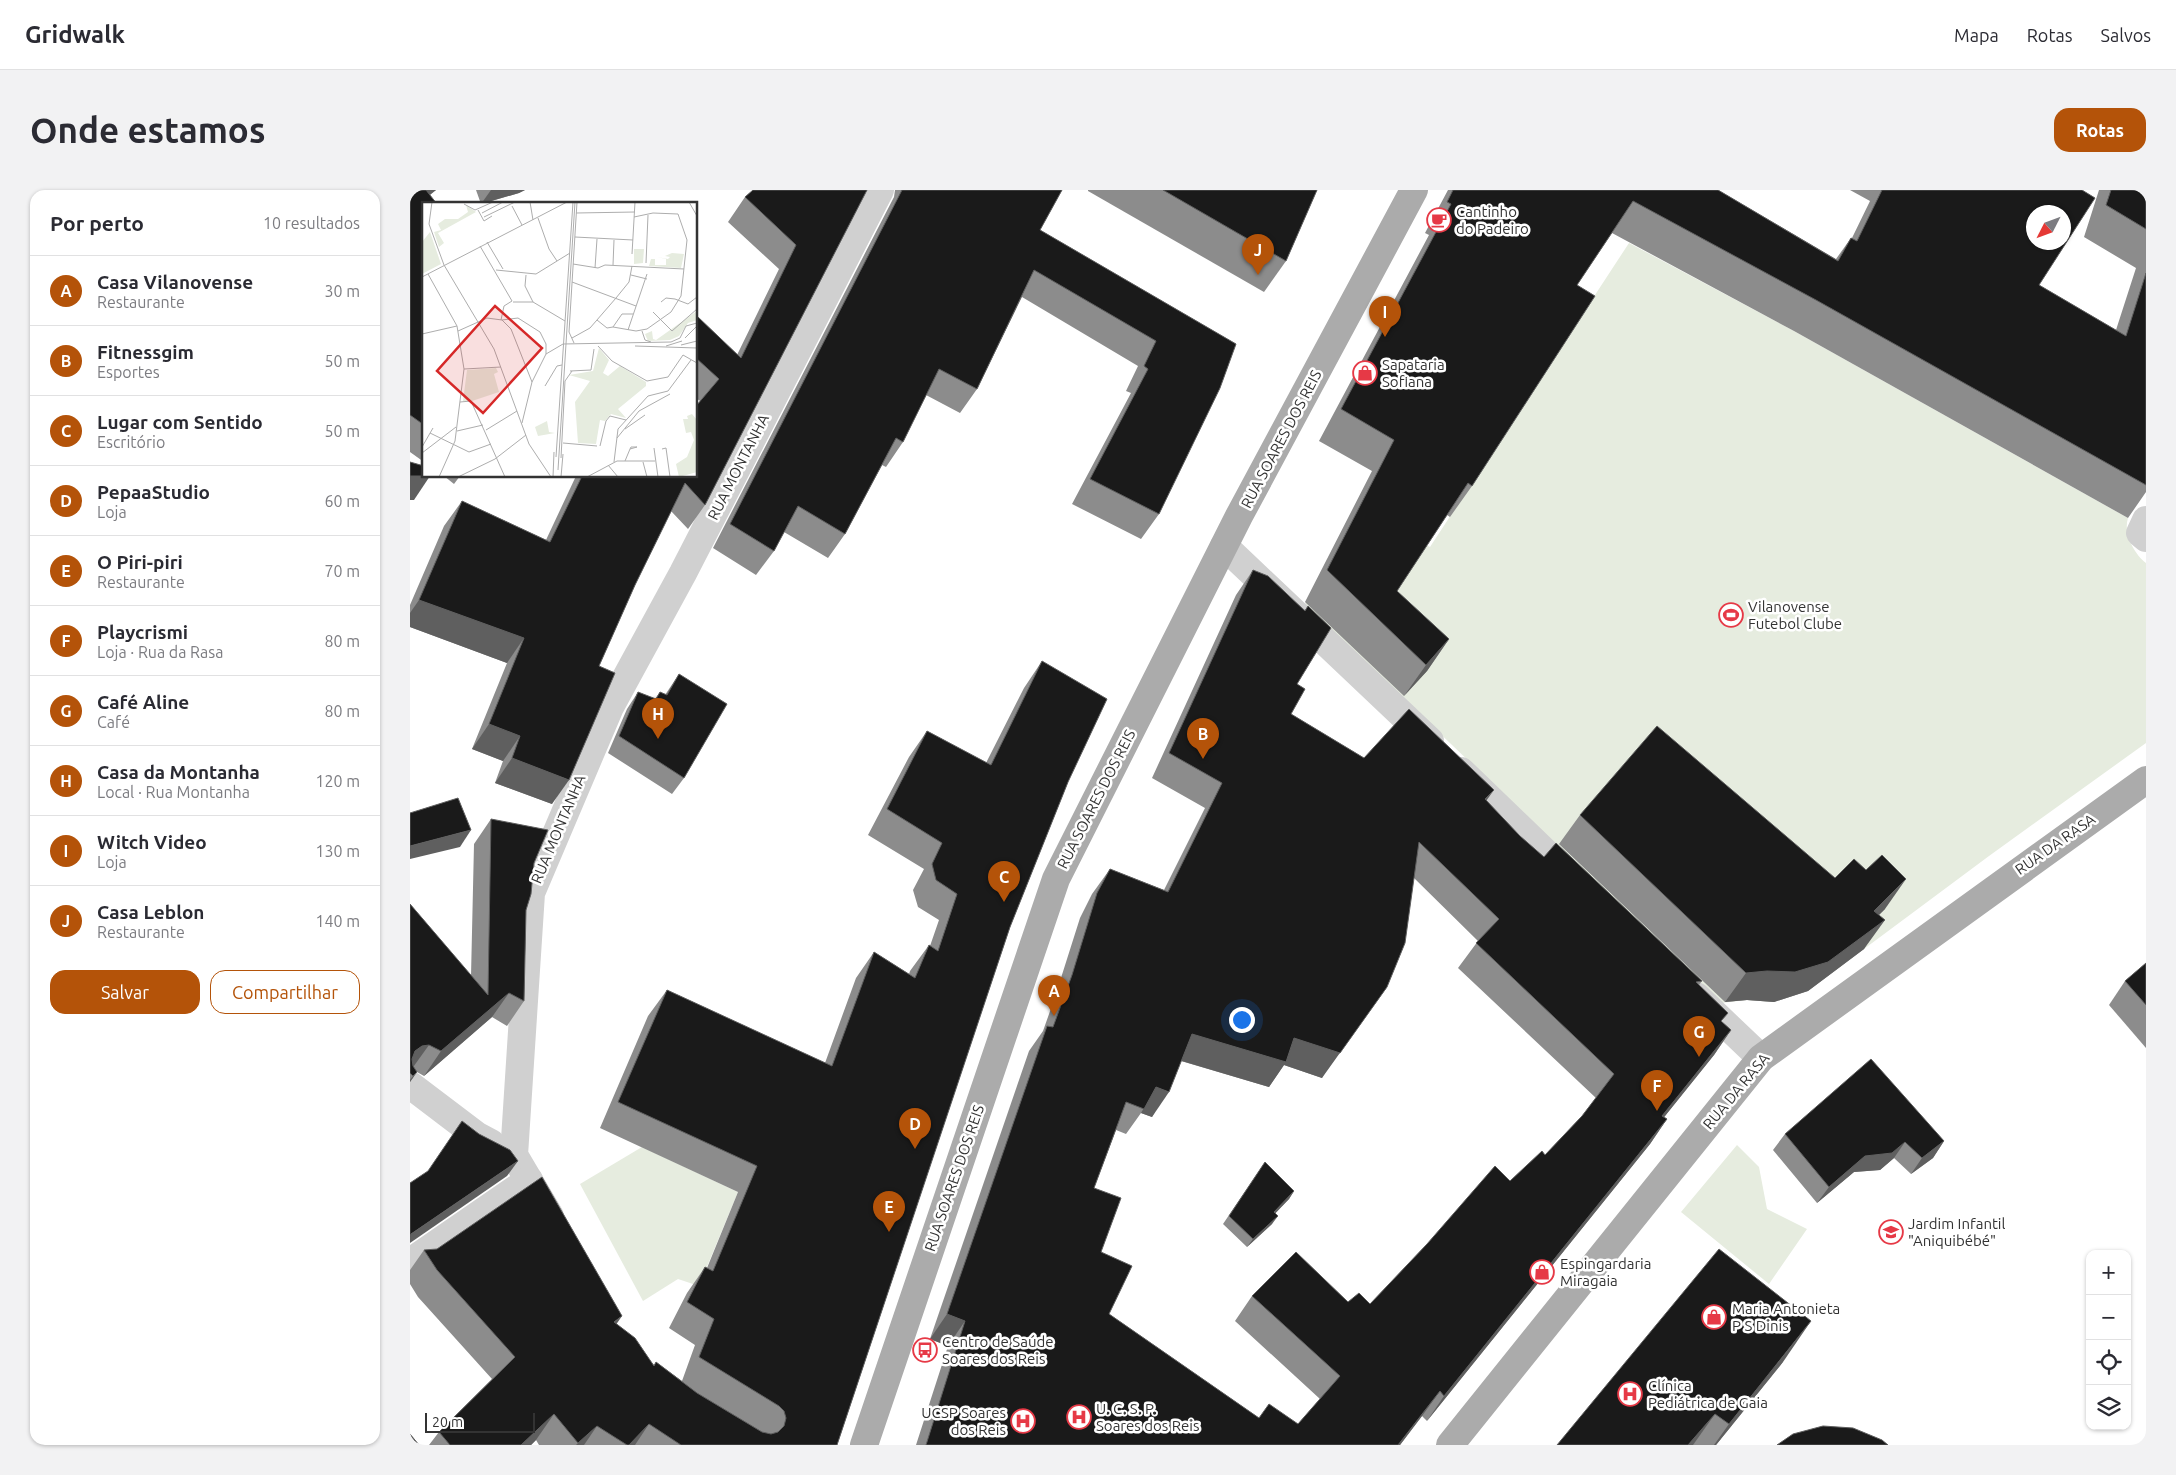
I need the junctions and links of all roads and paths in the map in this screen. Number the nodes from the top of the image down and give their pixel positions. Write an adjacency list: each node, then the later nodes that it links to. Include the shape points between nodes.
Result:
1 (880, 190): 11 (street, RUA MONTANHA, via 696,548 610,706 531,893)
2 (1414, 190): 5 (main road, RUA SOARES DOS REIS)
3 (2146, 520): 4 (street, via 2140,533)
4 (2146, 538)
5 (1224, 546): 7 (street); 15 (main road, RUA SOARES DOS REIS, via 1056,879)
6 (2146, 780): 9 (main road, RUA DA RASA)
7 (1595, 899)
8 (1681, 982): 9 (street)
9 (1761, 1058): 16 (main road, RUA DA RASA)
10 (410, 1085): 11 (street, via 476,1135)
11 (514, 1155): 12 (street)
12 (529, 1180): 13 (street); 14 (street)
13 (563, 1239)
14 (410, 1262)
15 (864, 1445)
16 (1450, 1445)

